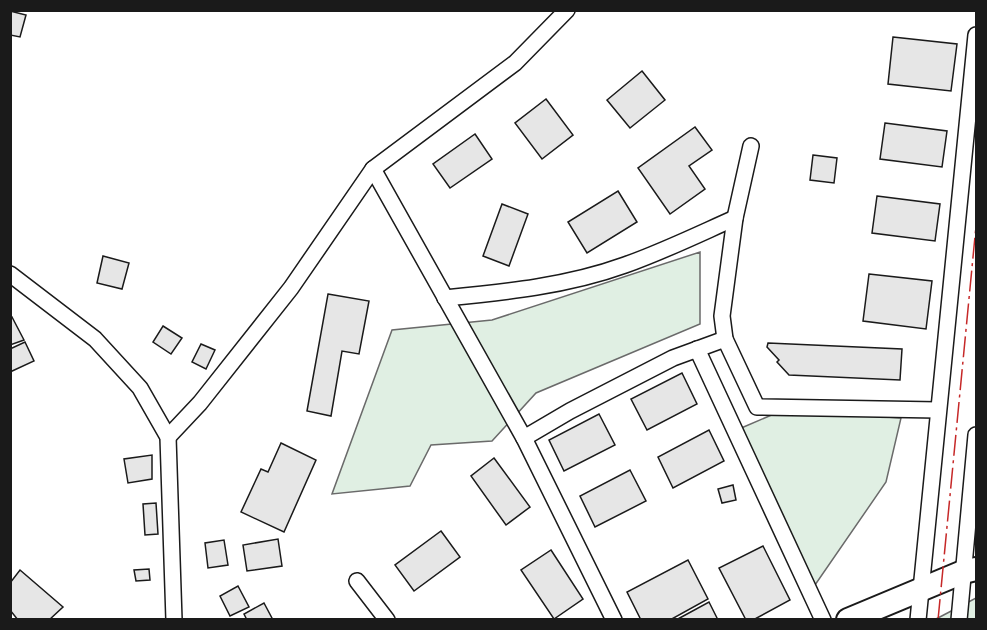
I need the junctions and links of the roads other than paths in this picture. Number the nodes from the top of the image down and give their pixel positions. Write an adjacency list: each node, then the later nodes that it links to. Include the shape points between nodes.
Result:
1 (567, 10): 4 (street, via 515,63)
2 (976, 35): 10 (street)
3 (751, 146): 5 (street)
4 (372, 169): 7 (street); 12 (street, via 291,288 200,403)
5 (735, 218): 7 (street, via 592,275 522,290); 8 (street, via 722,316)
6 (10, 273): 12 (street, via 96,339 140,388)
7 (445, 298): 13 (street)
8 (724, 339): 9 (street); 10 (street, via 757,407)
9 (697, 349): 13 (street); 20 (street)
10 (939, 410): 16 (street)
11 (976, 435): 14 (street)
12 (168, 437): 17 (street)
13 (524, 438): 19 (street)
14 (970, 570): 16 (street); 23 (street)
15 (357, 580): 18 (street)
16 (920, 590): 21 (street); 22 (street)
17 (174, 620)
18 (387, 620)
19 (614, 620)
20 (823, 620)
21 (849, 620)
22 (918, 620)
23 (959, 620)

